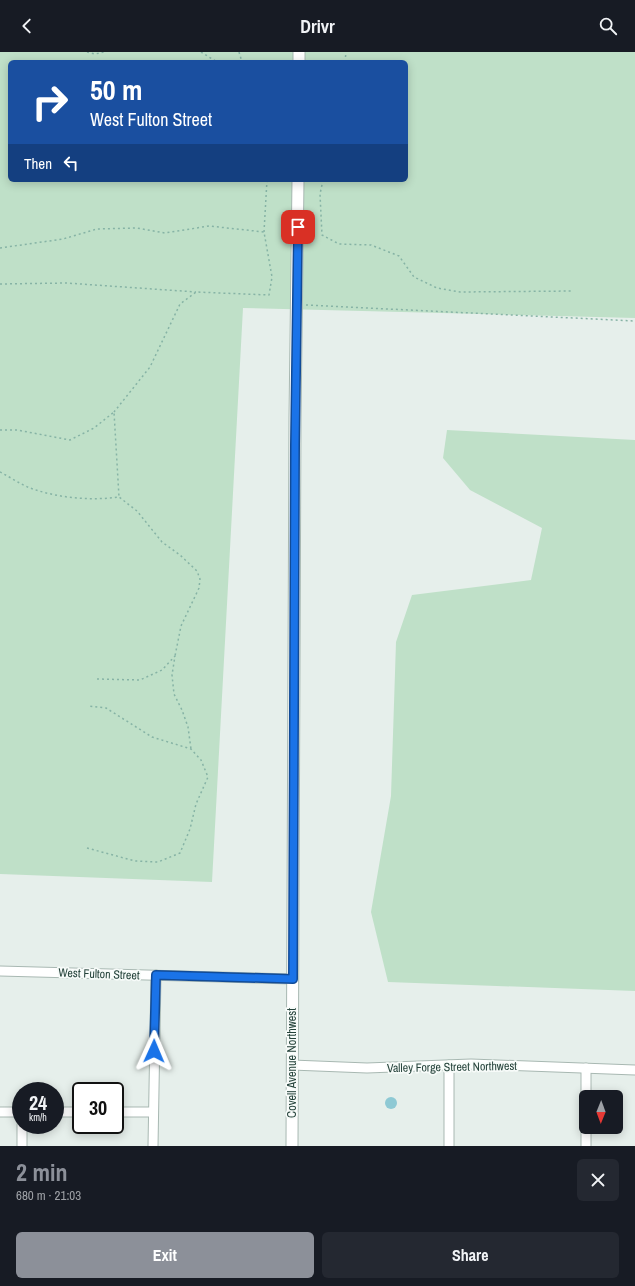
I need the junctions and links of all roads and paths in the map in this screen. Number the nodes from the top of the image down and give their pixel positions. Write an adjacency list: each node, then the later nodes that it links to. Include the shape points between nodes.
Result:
1 (87, 52): 2 (path)
2 (104, 52)
3 (201, 52): 4 (path)
4 (214, 60)
5 (267, 182): 8 (path)
6 (298, 182): 13 (street, Covell Avenue Northwest)
7 (323, 182): 11 (path, via 320,194 322,235 339,244 370,245 399,256 414,277 437,288 460,292)
8 (264, 232): 9 (path, via 208,226 165,233 137,228 97,229 63,239); 12 (path, via 272,277 269,295)
9 (0, 248)
10 (0, 284): 12 (path, via 66,283)
11 (573, 291)
12 (196, 292): 15 (path, via 180,304 150,367)
13 (298, 305): 14 (path); 26 (street, Covell Avenue Northwest, via 295,426)
14 (635, 321)
15 (114, 412): 16 (path, via 94,428 70,440 17,430); 18 (path)
16 (0, 430)
17 (0, 472): 18 (path, via 30,488 63,496 99,500)
18 (119, 496): 19 (path, via 137,511 162,542 197,571 200,579 199,588 181,626)
19 (175, 656): 20 (path, via 162,670 140,680); 22 (path, via 172,675 174,694 188,727)
20 (97, 680)
21 (89, 706): 22 (path, via 106,708 152,737)
22 (191, 749): 23 (path, via 201,760 208,777 180,853 158,862 135,862)
23 (87, 848)
24 (0, 971): 25 (street, West Fulton Street)
25 (156, 975): 26 (street, West Fulton Street); 34 (street)
26 (293, 979): 28 (street, Covell Avenue Northwest)
27 (449, 1064): 28 (street, Valley Forge Street Northwest, via 367,1068); 29 (street, Valley Forge Street Northwest); 39 (street)
28 (292, 1065): 38 (street, Covell Avenue Northwest)
29 (586, 1068): 30 (street, Valley Forge Street Northwest); 40 (street)
30 (635, 1070)
31 (0, 1112): 32 (street)
32 (12, 1112)
33 (124, 1112): 34 (street)
34 (153, 1112): 37 (street)
35 (22, 1134): 36 (street)
36 (22, 1146)
37 (153, 1146)
38 (292, 1146)
39 (449, 1146)
40 (586, 1146)

